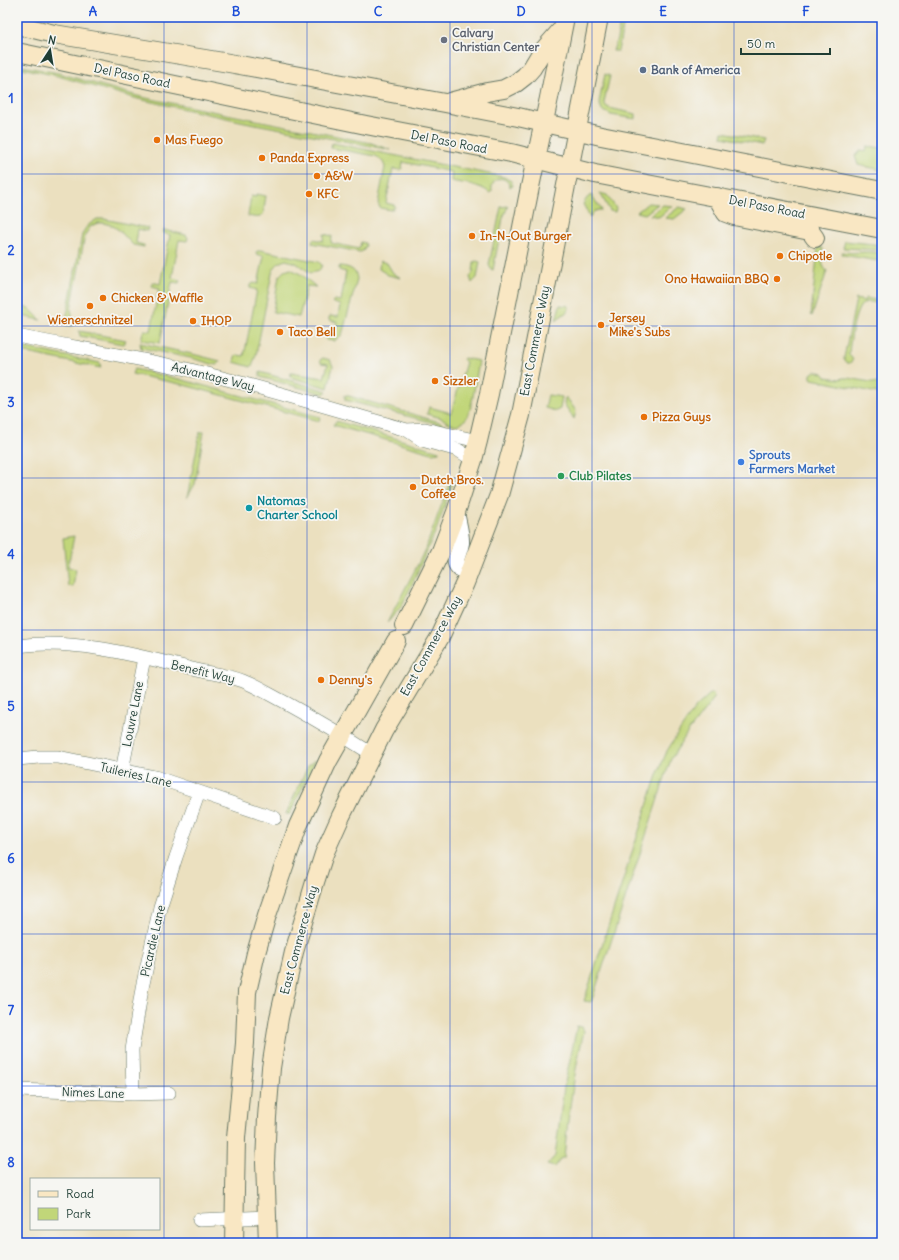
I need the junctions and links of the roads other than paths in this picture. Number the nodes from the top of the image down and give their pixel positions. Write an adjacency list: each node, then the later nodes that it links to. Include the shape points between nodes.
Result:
1 (599, 17): 7 (main road, East Commerce Way)
2 (564, 22): 5 (main road, via 532,68 516,83 504,89); 6 (main road)
3 (17, 26): 5 (main road)
4 (17, 52): 8 (main road, Del Paso Road)
5 (445, 103): 6 (main road)
6 (544, 123): 7 (main road); 8 (main road)
7 (577, 131): 9 (main road, East Commerce Way); 10 (main road)
8 (536, 159): 9 (main road, Del Paso Road); 16 (main road)
9 (569, 167): 11 (main road, Del Paso Road); 19 (main road, East Commerce Way, via 521,415 499,495)
10 (882, 191)
11 (717, 197): 12 (main road, Del Paso Road); 13 (main road, via 726,213 810,230)
12 (882, 229)
13 (815, 238)
14 (17, 336): 15 (street, Advantage Way, via 199,372)
15 (407, 430): 16 (street, Advantage Way, via 425,429); 17 (street, Advantage Way, via 422,440 458,450)
16 (478, 441): 17 (main road)
17 (473, 460): 18 (main road)
18 (456, 512): 19 (street, via 461,543 455,559 459,569); 22 (main road, via 441,551 400,634)
19 (468, 575): 23 (main road, East Commerce Way, via 440,637)
20 (17, 646): 21 (street, Benefit Way, via 70,645)
21 (144, 658): 22 (street, Benefit Way, via 206,673 226,675 242,681); 25 (street, Louvre Lane)
22 (342, 735): 23 (street, Benefit Way); 32 (main road, via 298,826 267,915 247,992 236,1138)
23 (372, 754): 31 (main road, East Commerce Way, via 324,854 304,914 286,985 271,1068 266,1117)
24 (17, 759): 25 (street, Tuileries Lane, via 58,757)
25 (122, 771): 26 (street, Tuileries Lane, via 155,777)
26 (199, 792): 27 (street, Tuileries Lane); 30 (street, Picardie Lane, via 160,907 142,988 132,1050)
27 (275, 818)
28 (17, 1090): 30 (street, Nimes Lane)
29 (169, 1093): 30 (street, Nimes Lane)
30 (133, 1094)
31 (266, 1217): 32 (street); 35 (main road, East Commerce Way)
32 (235, 1218): 33 (street); 34 (main road)
33 (199, 1220)
34 (234, 1243)
35 (268, 1243)

